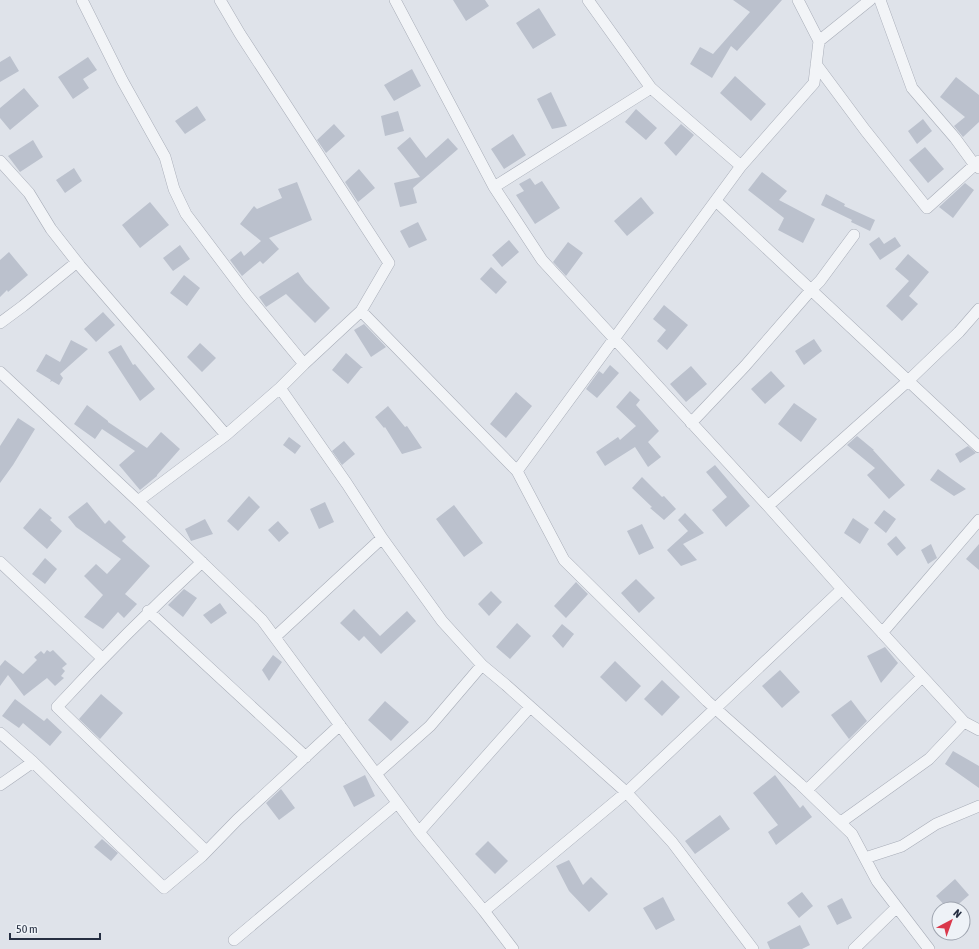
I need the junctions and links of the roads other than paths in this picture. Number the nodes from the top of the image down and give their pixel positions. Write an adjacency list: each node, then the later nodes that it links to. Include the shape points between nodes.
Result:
1 (82, 0): 23 (street, via 122,80 165,157 174,189 186,214 247,295)
2 (220, 0): 20 (street, via 389,263)
3 (395, 0): 14 (street)
4 (588, 0): 10 (street)
5 (798, 0): 8 (street)
6 (870, 0): 8 (street)
7 (880, 0): 12 (street, via 912,88)
8 (819, 41): 9 (street)
9 (816, 64): 12 (street, via 927,208); 13 (street, via 814,83)
10 (651, 88): 13 (street); 14 (street)
11 (0, 161): 17 (street, via 29,193 51,229)
12 (977, 164)
13 (741, 166): 15 (street)
14 (494, 187): 22 (street, via 542,260)
15 (716, 201): 18 (street); 22 (street)
16 (854, 235): 18 (street)
17 (77, 262): 21 (street); 28 (street)
18 (811, 290): 25 (street); 27 (street)
19 (979, 308): 25 (street, via 959,332)
20 (361, 311): 23 (street); 30 (street)
21 (0, 323)
22 (615, 339): 27 (street); 30 (street)
23 (304, 364): 26 (street)
24 (0, 372): 31 (street)
25 (908, 381): 29 (street); 32 (street)
26 (280, 388): 28 (street); 34 (street)
27 (691, 423): 32 (street)
28 (226, 435): 31 (street)
29 (979, 447)
30 (517, 471): 45 (street, via 564,560)
31 (138, 501): 36 (street)
32 (768, 506): 37 (street)
33 (979, 520): 39 (street)
34 (382, 538): 40 (street); 42 (street, via 442,621)
35 (0, 562): 41 (street)
36 (202, 562): 38 (street); 40 (street, via 262,620)
37 (842, 589): 39 (street); 45 (street)
38 (148, 612): 41 (street); 50 (street)
39 (882, 633): 43 (street)
40 (275, 637): 47 (street)
41 (102, 658): 60 (street, via 57,707)
42 (482, 664): 44 (street); 52 (street, via 430,726)
43 (922, 677): 46 (street); 54 (street)
44 (530, 706): 55 (street); 59 (street)
45 (716, 708): 54 (street); 55 (street)
46 (964, 722): 48 (street); 58 (street, via 929,759)
47 (340, 725): 50 (street); 52 (street)
48 (979, 730)
49 (0, 733): 51 (street)
50 (306, 757): 60 (street)
51 (33, 762): 53 (street); 60 (street, via 164,888)
52 (376, 774): 56 (street)
53 (0, 785)
54 (807, 790): 58 (street)
55 (626, 792): 63 (street); 66 (street, via 672,842)
56 (397, 803): 59 (street); 64 (street)
57 (979, 806): 61 (street, via 936,824 902,846)
58 (841, 822): 61 (street, via 852,834)
59 (419, 832): 63 (street)
60 (206, 851)
61 (865, 858): 62 (street, via 877,881)
62 (897, 907): 67 (street); 68 (street)
63 (484, 911): 65 (street)
64 (234, 940)
65 (514, 949)
66 (753, 949)
67 (854, 949)
68 (930, 949)

